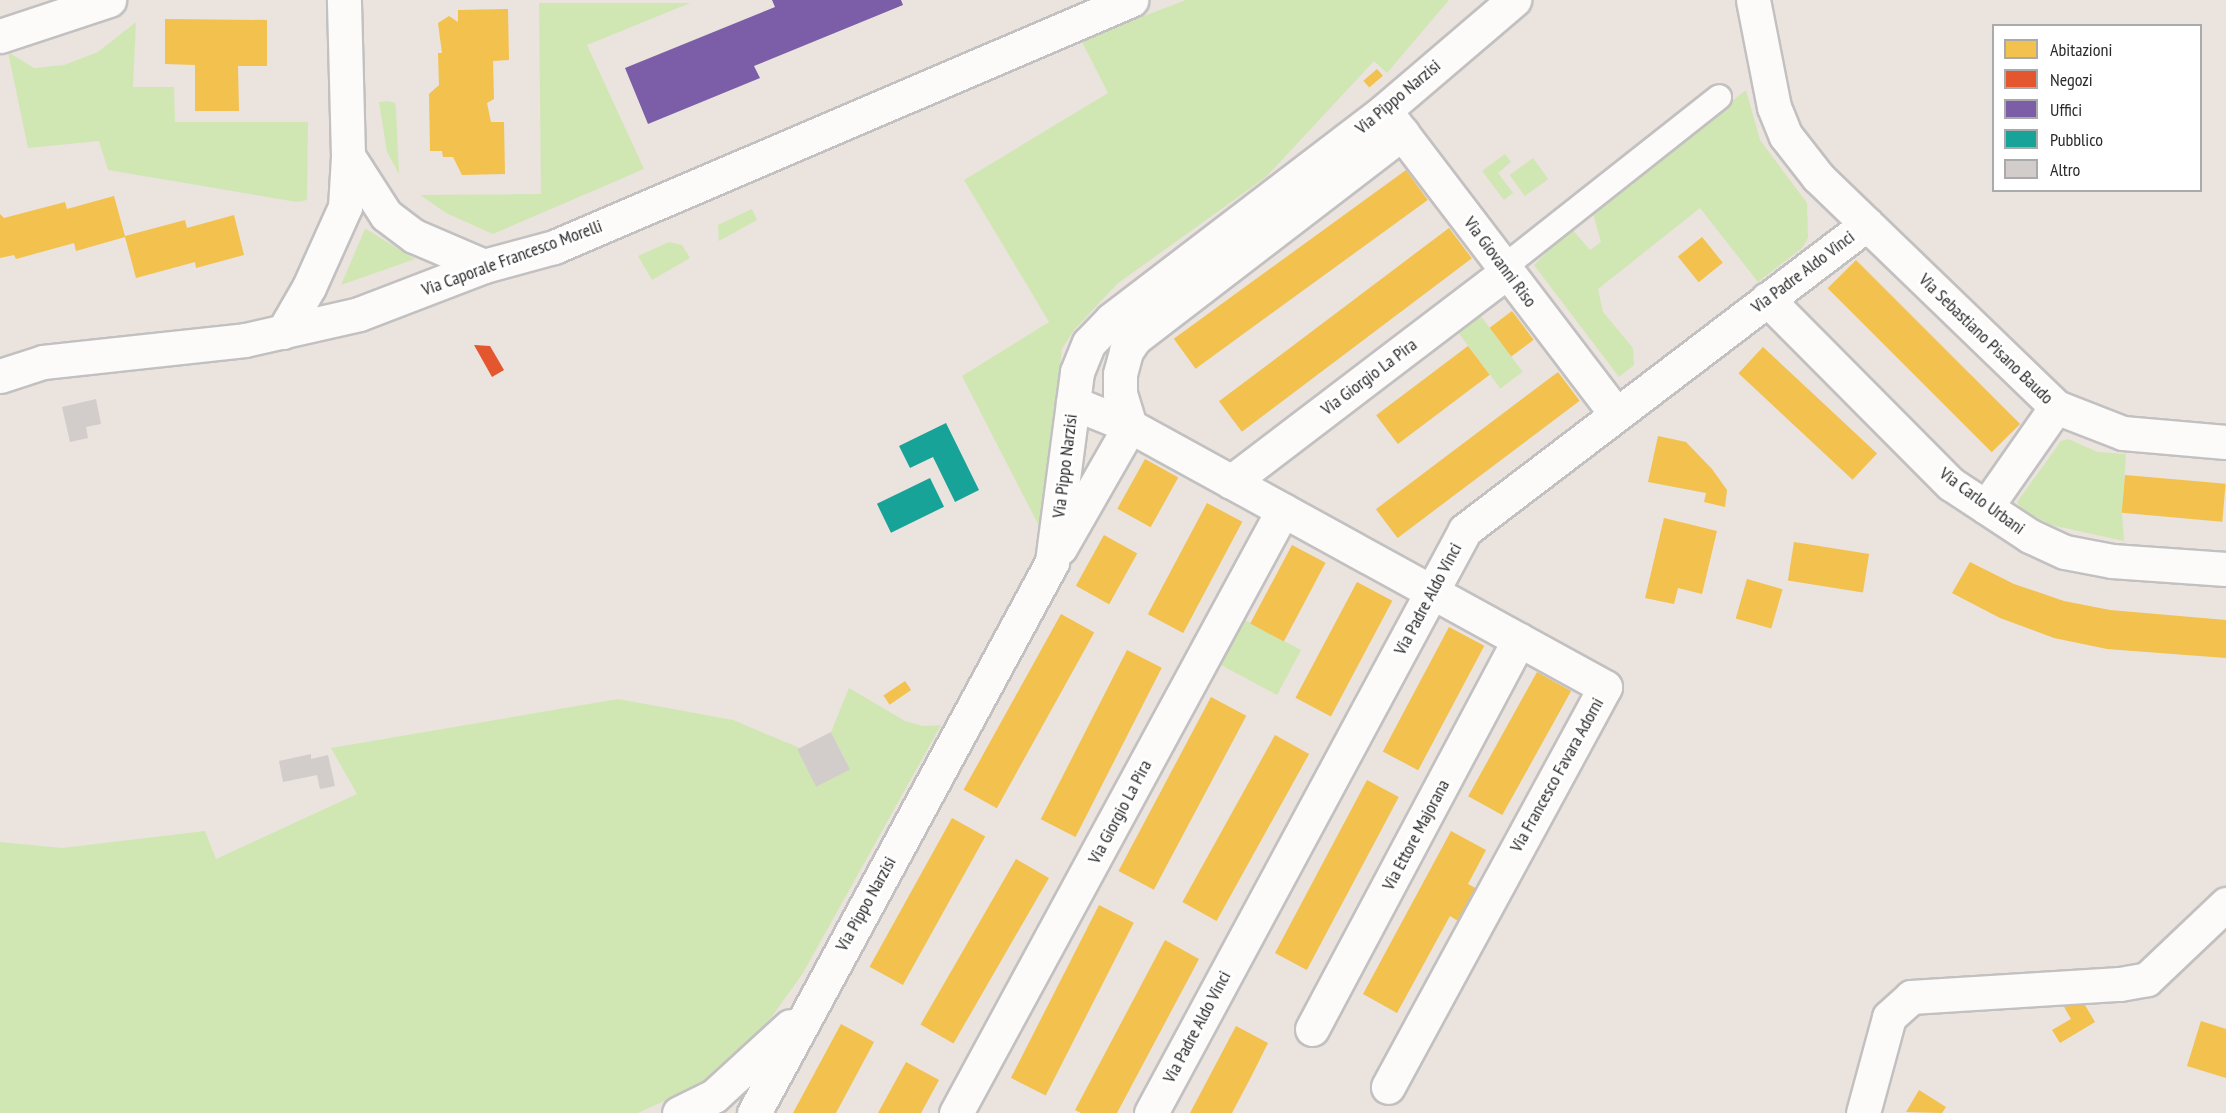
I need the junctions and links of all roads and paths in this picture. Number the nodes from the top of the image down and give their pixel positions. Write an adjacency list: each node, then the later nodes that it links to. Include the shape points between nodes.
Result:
1 (109, 0): 8 (street)
2 (344, 0): 13 (street)
3 (1094, 0): 9 (street)
4 (1131, 0): 9 (street)
5 (1476, 0): 10 (street, via 1471,24)
6 (1514, 0): 10 (street, Via Pippo Narzisi)
7 (1753, 0): 14 (street, via 1774,107 1786,136 1818,177)
8 (0, 36)
9 (1032, 42): 15 (street, Via Caporale Francesco Morelli, via 554,247)
10 (1459, 45): 12 (street, Via Pippo Narzisi)
11 (1719, 97): 16 (street)
12 (1393, 121): 16 (street, Via Giovanni Riso); 20 (street, Via Pippo Narzisi, via 1112,319 1089,343 1077,372); 23 (street, via 1135,338 1126,351 1120,375 1120,394)
13 (348, 156): 15 (street, via 386,215 414,236); 18 (street, via 345,207 309,287)
14 (1867, 224): 17 (street, Via Padre Aldo Vinci); 21 (street, Via Sebastiano Pisano Baudo)
15 (484, 266): 18 (street, Via Caporale Francesco Morelli, via 359,314)
16 (1506, 269): 22 (street, Via Giovanni Riso); 25 (street, Via Giorgio La Pira)
17 (1767, 299): 22 (street, Via Padre Aldo Vinci); 26 (street, Via Carlo Urbani, via 1951,484)
18 (283, 332): 19 (street, Via Caporale Francesco Morelli, via 245,340 44,362)
19 (0, 376)
20 (1073, 403): 23 (street, Via Francesco Favara Adorni); 28 (street, Via Pippo Narzisi)
21 (2056, 407): 24 (street, Via Sebastiano Pisano Baudo, via 2123,433); 26 (street)
22 (1616, 414): 30 (street, Via Padre Aldo Vinci, via 1465,530)
23 (1130, 426): 25 (street, Via Francesco Favara Adorni); 28 (street)
24 (2226, 442)
25 (1232, 482): 27 (street, Via Francesco Favara Adorni)
26 (1986, 507): 29 (street, Via Carlo Urbani, via 2030,536 2065,552 2112,561)
27 (1283, 510): 30 (street, Via Francesco Favara Adorni); 40 (street, Via Giorgio La Pira)
28 (1052, 562): 33 (street, Via Pippo Narzisi)
29 (2226, 569)
30 (1432, 592): 31 (street, Via Francesco Favara Adorni); 41 (street, Via Padre Aldo Vinci)
31 (1519, 640): 34 (street, Via Ettore Majorana); 36 (street, Via Francesco Favara Adorni, via 1605,687)
32 (2226, 904): 42 (street, via 2147,979 1911,997 1889,1017)
33 (813, 1004): 35 (street, Via Pippo Narzisi); 37 (street, via 714,1096)
34 (1312, 1029)
35 (777, 1069): 38 (street); 39 (street, Via Pippo Narzisi)
36 (1388, 1087)
37 (679, 1113)
38 (727, 1113)
39 (754, 1113)
40 (956, 1113)
41 (1151, 1113)
42 (1863, 1113)

